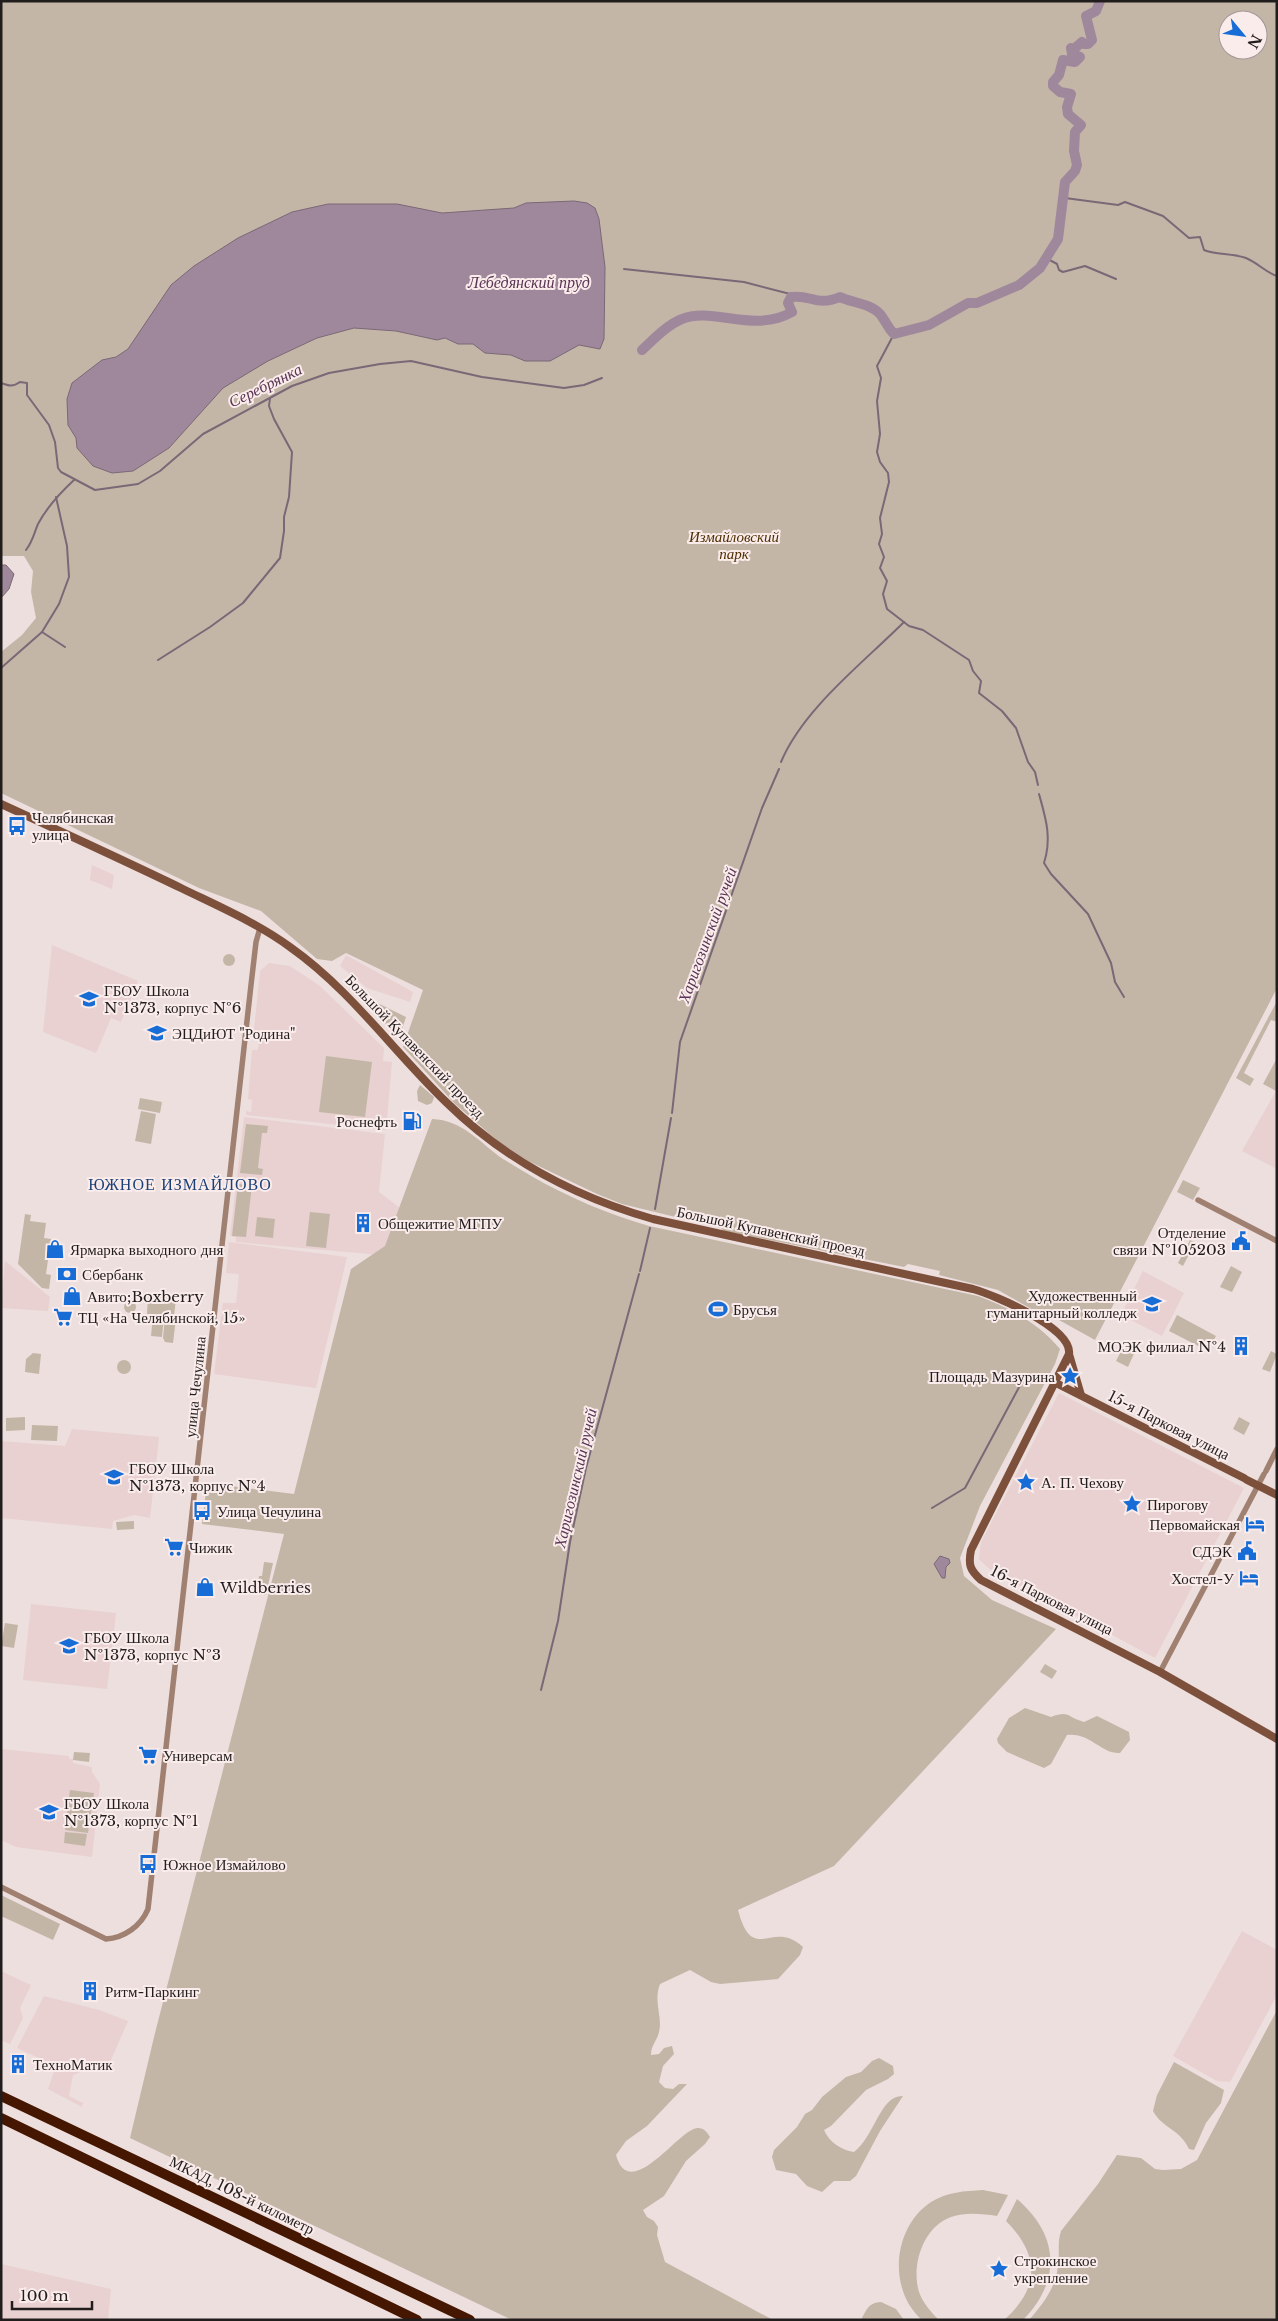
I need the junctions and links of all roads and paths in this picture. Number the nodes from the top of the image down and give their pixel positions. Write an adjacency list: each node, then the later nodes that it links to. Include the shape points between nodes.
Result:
1 (1, 804): 2 (main road, Большой Купавенский проезд, via 145,870)
2 (260, 928): 5 (main road, Большой Купавенский проезд, via 297,952 342,991 471,1125 535,1170 597,1200 653,1219 996,1296 1058,1334 1068,1345); 13 (street, улица Чечулина, via 148,1909 135,1927 106,1939)
3 (1198, 1200): 4 (street)
4 (1277, 1241)
5 (1069, 1354): 6 (main road); 7 (main road)
6 (1056, 1383): 7 (main road, 15-я Парковая улица); 11 (main road, 16-я Парковая улица, via 971,1550 969,1563 972,1572 981,1580)
7 (1081, 1395): 9 (main road, 15-я Парковая улица)
8 (1277, 1449): 9 (street)
9 (1258, 1485): 10 (main road, 15-я Парковая улица); 11 (street)
10 (1277, 1495)
11 (1160, 1672): 12 (main road, 16-я Парковая улица)
12 (1277, 1739)
13 (1, 1887)
14 (1, 2096): 17 (highway, МКАД, 108-й километр)
15 (1, 2118): 16 (highway)
16 (417, 2320)
17 (470, 2320)

